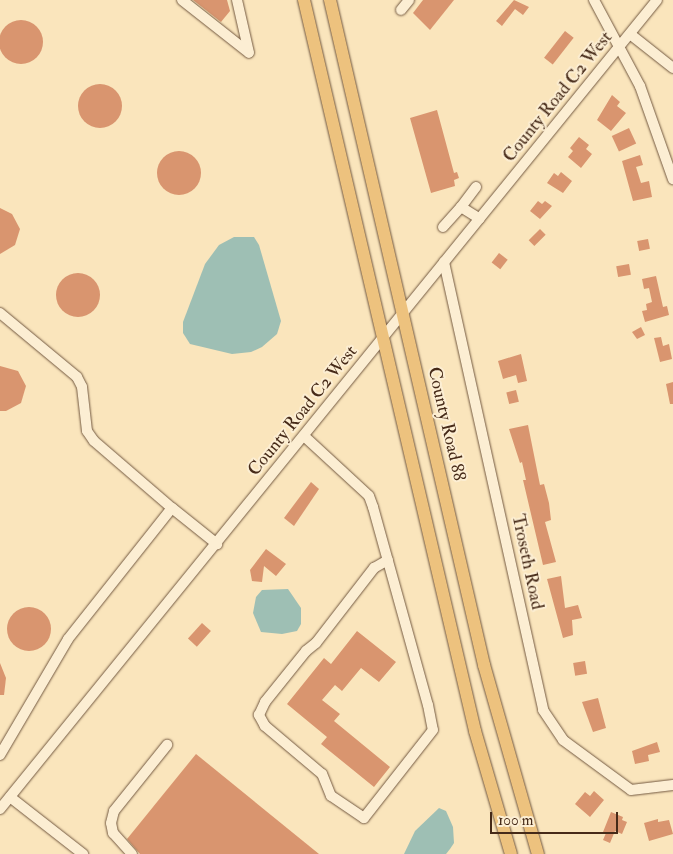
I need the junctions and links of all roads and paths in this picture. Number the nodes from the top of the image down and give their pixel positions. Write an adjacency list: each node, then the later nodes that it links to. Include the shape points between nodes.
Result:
1 (182, 0): 2 (street, via 249,53)
2 (237, 0)
3 (304, 0): 20 (main road)
4 (330, 0): 19 (main road, County Road 88)
5 (409, 0): 8 (street)
6 (594, 0): 10 (street)
7 (657, 0): 9 (street, County Road C2 West)
8 (401, 10)
9 (630, 34): 10 (street, County Road C2 West); 11 (street)
10 (620, 47): 12 (street, via 651,113); 15 (street, County Road C2 West)
11 (673, 68)
12 (673, 179)
13 (476, 187): 14 (street)
14 (460, 207): 15 (street); 16 (street)
15 (480, 219): 17 (street, County Road C2 West)
16 (443, 227)
17 (444, 262): 19 (street, County Road C2 West); 27 (street, Troseth Road, via 543,710 563,740 631,790)
18 (0, 313): 22 (street, via 77,377 82,386 86,431)
19 (402, 314): 20 (street, County Road C2 West); 33 (main road, County Road 88, via 495,710)
20 (383, 338): 21 (street, County Road C2 West); 32 (main road, via 475,731)
21 (304, 436): 23 (street, County Road C2 West); 24 (street, via 365,489)
22 (172, 508): 23 (street); 26 (street, via 68,639)
23 (216, 544): 28 (street, County Road C2 West)
24 (388, 560): 24 (street, via 433,730 364,818 331,796 322,774 265,726 259,715 265,702 374,568)
25 (168, 745): 31 (street, via 114,812 110,823 113,833)
26 (0, 755)
27 (673, 785)
28 (10, 797): 29 (street, County Road C2 West); 30 (street)
29 (0, 809)
30 (83, 854)
31 (132, 854)
32 (511, 854)
33 (538, 854)

